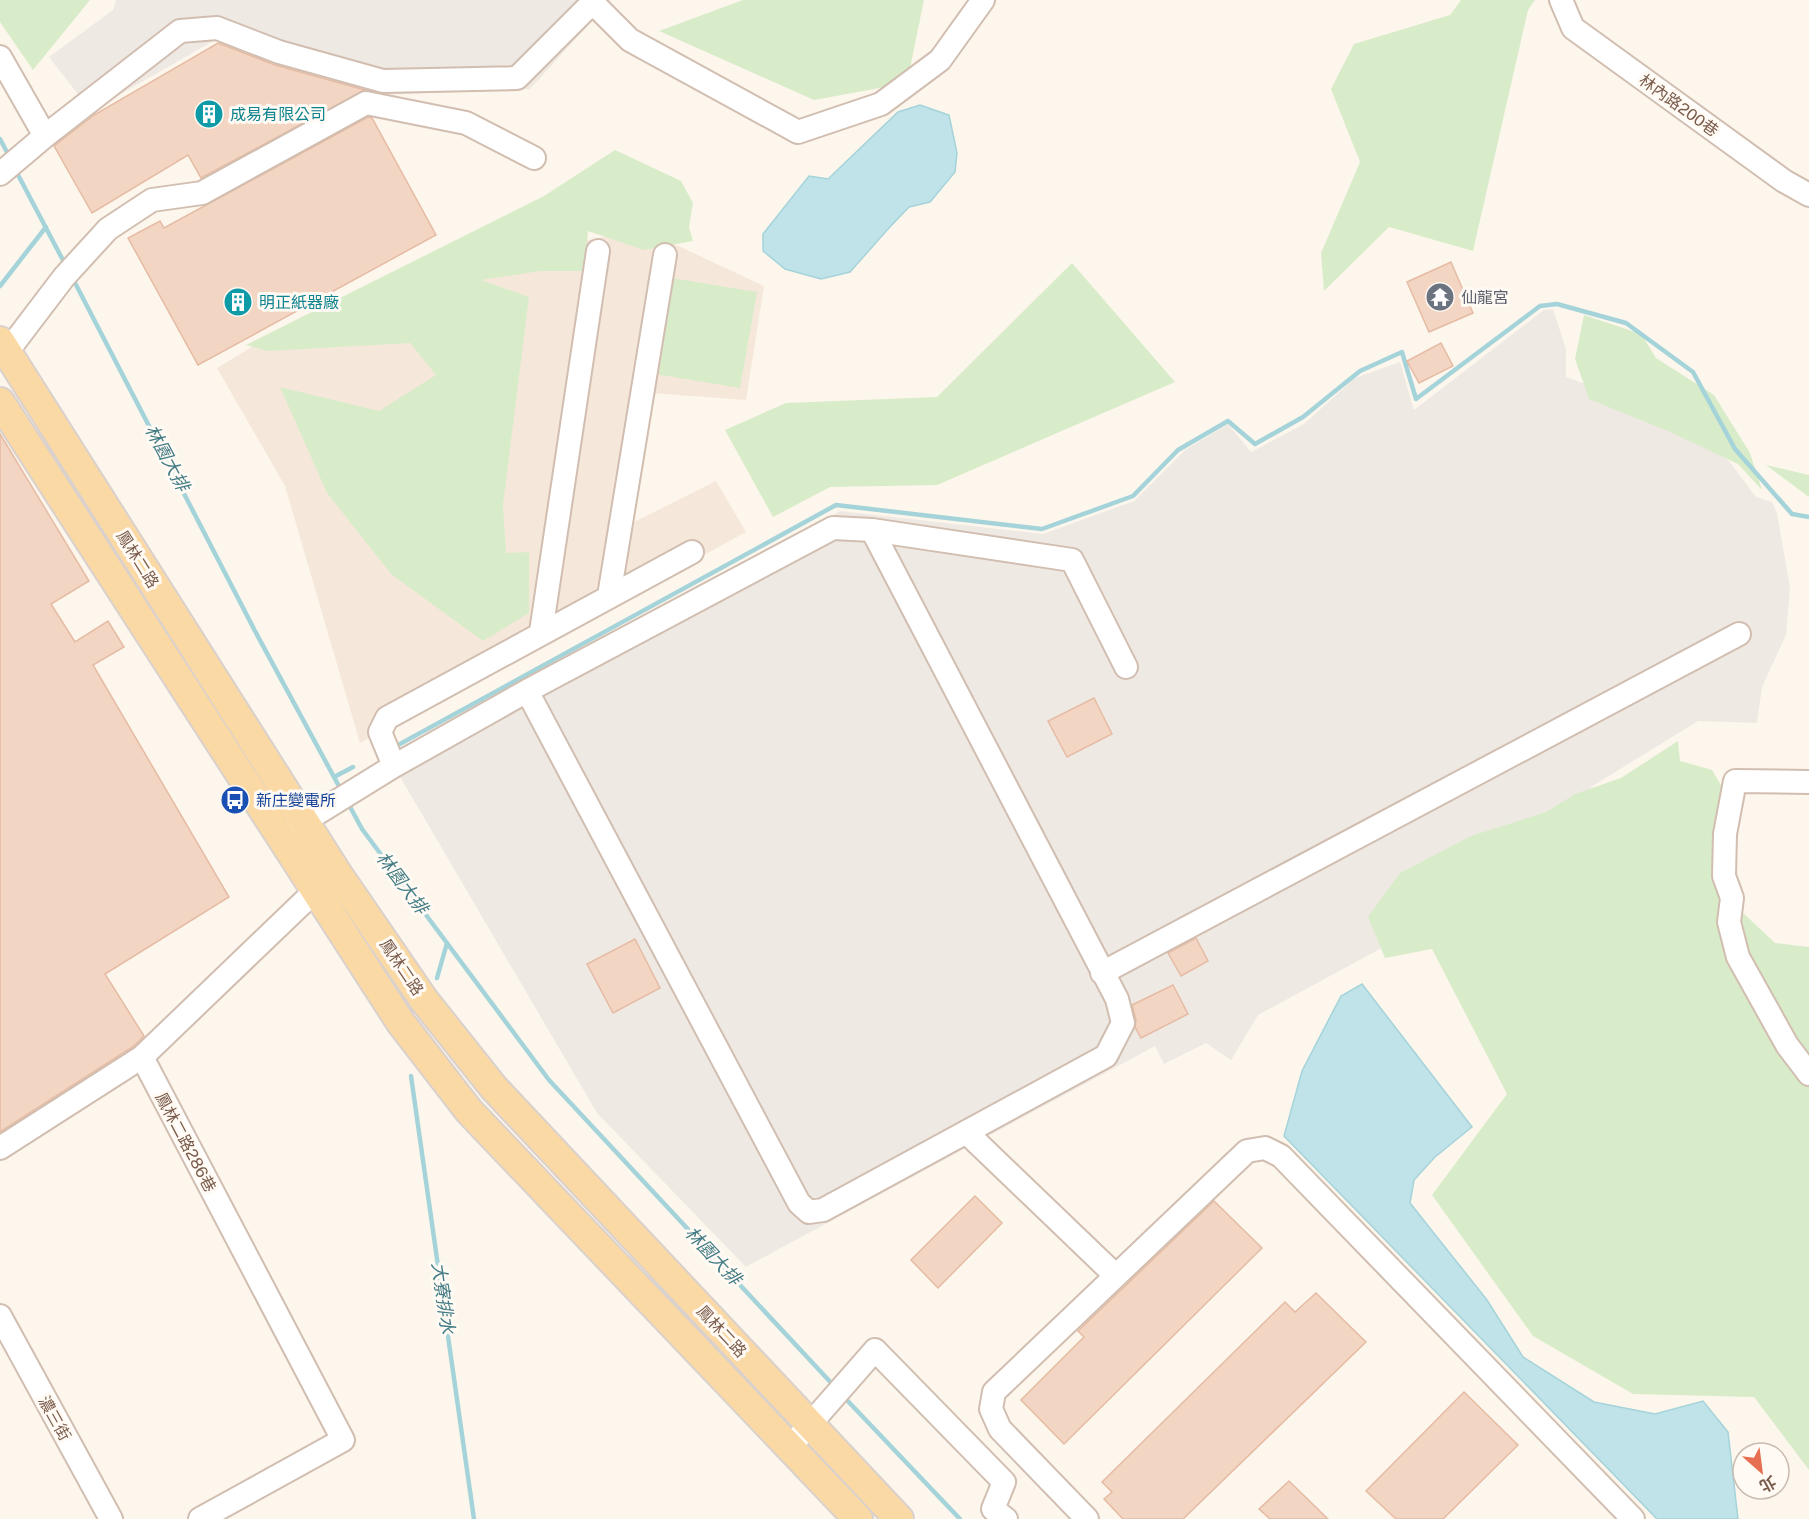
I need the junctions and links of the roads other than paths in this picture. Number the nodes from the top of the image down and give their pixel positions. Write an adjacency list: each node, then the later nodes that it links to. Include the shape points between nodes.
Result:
1 (982, 0): 2 (street, via 940,60 881,104 798,132 630,40)
2 (594, 1): 5 (street, via 517,78 382,81 279,52 217,28 180,31)
3 (1561, 1): 8 (street, 林內路200巷, via 1573,28 1774,174)
4 (0, 57): 5 (street)
5 (45, 136): 7 (street)
6 (534, 158): 11 (street, via 466,123 366,103 202,194 152,200 108,229)
7 (0, 173)
8 (1809, 195)
9 (598, 250): 16 (street)
10 (665, 255): 15 (street)
11 (3, 346): 22 (main road, 鳳林二路)
12 (0, 402): 23 (main road, 鳳林二路)
13 (872, 530): 18 (street, via 1072,560); 19 (street, via 833,528); 25 (street)
14 (692, 552): 15 (street)
15 (609, 596): 16 (street)
16 (541, 632): 20 (street, via 387,718 380,732)
17 (1739, 634): 25 (street)
18 (1126, 668)
19 (527, 691): 20 (street); 28 (street, via 799,1203 809,1212 823,1210)
20 (394, 766): 22 (street)
21 (1809, 782): 27 (street, via 1735,781 1725,834 1724,876 1732,898 1729,921 1738,957 1787,1045)
22 (310, 818): 23 (street); 32 (main road, 鳳林二路, via 337,873 424,1000 494,1088)
23 (280, 836): 24 (main road, 鳳林二路)
24 (315, 891): 26 (street); 33 (main road, 鳳林二路, via 401,1023 470,1111)
25 (1102, 973): 28 (street, via 1117,999 1123,1023 1106,1056)
26 (142, 1058): 29 (street); 35 (street, 鳳林二路286巷, via 343,1440)
27 (1809, 1074)
28 (966, 1132): 30 (street)
29 (0, 1148)
30 (1116, 1276): 39 (street, via 994,1392 991,1409 1000,1429); 40 (street, via 1247,1151 1265,1148 1281,1156)
31 (0, 1316): 34 (street, 濃三街)
32 (816, 1416): 33 (street); 37 (main road, 鳳林二路); 38 (street, via 875,1350 1004,1482 993,1509)
33 (790, 1447): 36 (main road, 鳳林二路)
34 (111, 1519)
35 (200, 1519)
36 (858, 1519)
37 (899, 1519)
38 (1006, 1519)
39 (1087, 1519)
40 (1633, 1519)

